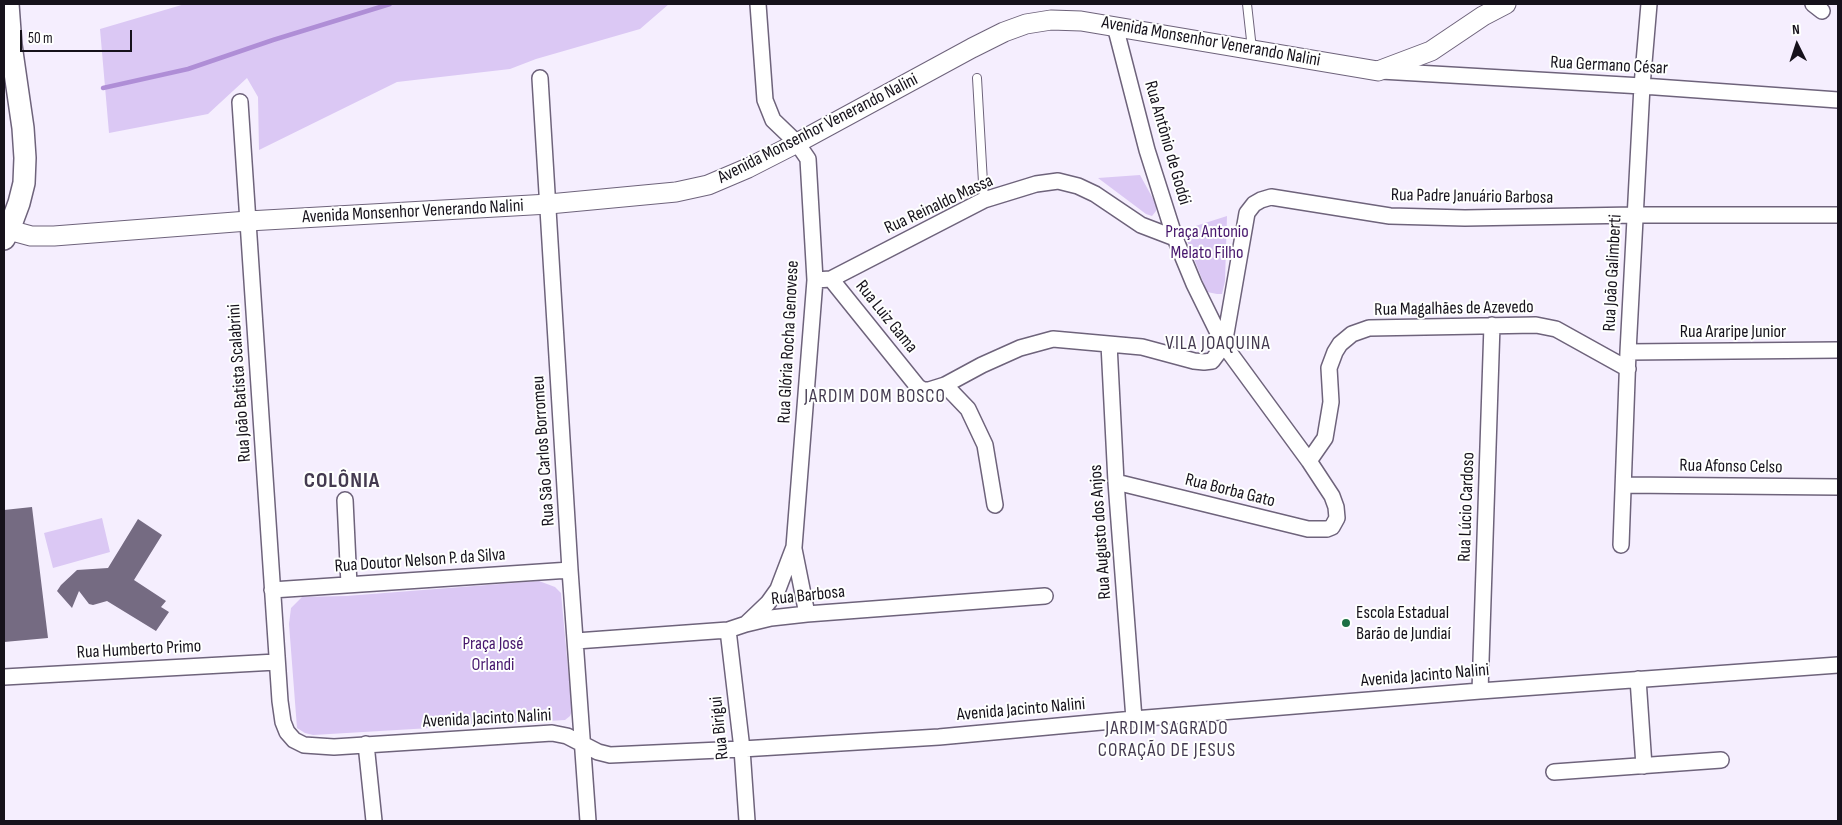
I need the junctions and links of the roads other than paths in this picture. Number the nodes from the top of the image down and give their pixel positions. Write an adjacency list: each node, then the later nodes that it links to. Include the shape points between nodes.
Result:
1 (758, 4): 14 (street, Rua Glória Rocha Genovese, via 765,100 773,120)
2 (1247, 4): 7 (lane)
3 (1506, 4): 8 (street, via 1431,51)
4 (1649, 4): 11 (street, Rua João Galimberti)
5 (6, 5): 20 (main road, via 24,128 25,158 24,183)
6 (1115, 26): 7 (street, Avenida Monsenhor Venerando Nalini); 14 (street, Avenida Monsenhor Venerando Nalini, via 1051,20 1004,32); 21 (street, Rua Antônio de Godói)
7 (1252, 49): 8 (street, Avenida Monsenhor Venerando Nalini)
8 (1378, 71): 11 (street, Rua Germano César)
9 (540, 78): 16 (street, Rua São Carlos Borromeu)
10 (977, 78): 15 (lane)
11 (1642, 86): 12 (street, Rua Germano César); 17 (street, Rua João Galimberti)
12 (1838, 100)
13 (240, 102): 19 (street, Rua João Batista Scalabrini)
14 (797, 143): 16 (street, Avenida Monsenhor Venerando Nalini, via 708,185 676,192); 23 (street, Rua Glória Rocha Genovese, via 808,159)
15 (984, 200): 21 (street, Rua Reinaldo Massa, via 1036,184 1058,181 1095,194 1141,225); 22 (street, Rua Reinaldo Massa)
16 (549, 204): 19 (street, Avenida Monsenhor Venerando Nalini); 40 (street, Rua São Carlos Borromeu)
17 (1635, 215): 18 (street, Rua Padre Januário Barbosa); 26 (street, Rua Padre Januário Barbosa, via 1390,216 1271,197 1261,200 1247,213); 28 (street, Rua João Galimberti)
18 (1838, 215)
19 (248, 221): 20 (street, Avenida Monsenhor Venerando Nalini, via 54,236); 42 (street, Rua João Batista Scalabrini)
20 (7, 234)
21 (1174, 238): 26 (street, Rua Antônio de Godói)
22 (831, 279): 23 (street, Rua Luiz Gama); 30 (street, Rua Luiz Gama, via 923,390)
23 (815, 280): 39 (street, Rua Glória Rocha Genovese)
24 (1492, 325): 29 (street, Rua Magalhães de Azevedo, via 1536,325 1556,329); 31 (street, Rua Magalhães de Azevedo, via 1369,328 1352,334 1340,344 1329,368 1331,402 1325,438); 52 (street, Rua Lúcio Cardoso)
25 (1109, 344): 26 (street, via 1142,347 1204,362 1212,361); 30 (street, via 1063,339 1044,341 1020,348); 32 (street, Rua Augusto dos Anjos)
26 (1224, 345): 31 (street, Rua Antônio de Godói)
27 (1838, 350): 28 (street, Rua Araripe Junior)
28 (1628, 352): 29 (street, Rua João Galimberti)
29 (1628, 369): 33 (street, Rua João Galimberti)
30 (945, 385): 36 (street, via 968,410 985,445)
31 (1309, 461): 37 (street, Rua Antônio de Godói, via 1332,496 1336,507)
32 (1116, 482): 37 (street, Rua Borba Gato, via 1308,529 1327,529); 53 (street, Rua Augusto dos Anjos)
33 (1624, 485): 34 (street, Rua Afonso Celso); 38 (street, Rua João Galimberti)
34 (1838, 487)
35 (345, 500): 41 (street)
36 (995, 505)
37 (1335, 525)
38 (1622, 545)
39 (794, 547): 44 (street, Rua Glória Rocha Genovese); 45 (street, Rua Glória Rocha Genovese, via 778,589)
40 (570, 570): 41 (street, Rua Doutor Nelson P. da Silva); 47 (street, Rua São Carlos Borromeu)
41 (349, 585): 42 (street, Rua Doutor Nelson P. da Silva)
42 (272, 590): 48 (street, Rua João Batista Scalabrini)
43 (1045, 596): 44 (street, Rua Barbosa)
44 (807, 614): 45 (street, Rua Barbosa)
45 (746, 624): 46 (street, Rua Barbosa)
46 (728, 630): 47 (street, Rua Barbosa); 56 (street, Rua Birigui)
47 (576, 641): 54 (street, Rua São Carlos Borromeu)
48 (276, 662): 50 (street, Rua Humberto Primo); 55 (street, Avenida Jacinto Nalini, via 283,722 294,740 317,747)
49 (1838, 665): 51 (street, Avenida Jacinto Nalini)
50 (4, 677)
51 (1638, 679): 52 (street, Avenida Jacinto Nalini); 58 (street)
52 (1480, 691): 53 (street, Avenida Jacinto Nalini)
53 (1134, 718): 56 (street, Avenida Jacinto Nalini, via 939,737)
54 (582, 743): 55 (street, Avenida Jacinto Nalini, via 552,733); 56 (street, Avenida Jacinto Nalini, via 610,755); 61 (street, Rua São Carlos Borromeu)
55 (366, 744): 60 (street)
56 (742, 749): 62 (street, Rua Birigui)
57 (1721, 760): 58 (street)
58 (1644, 766): 59 (street)
59 (1554, 772)
60 (374, 821)
61 (588, 821)
62 (747, 821)

